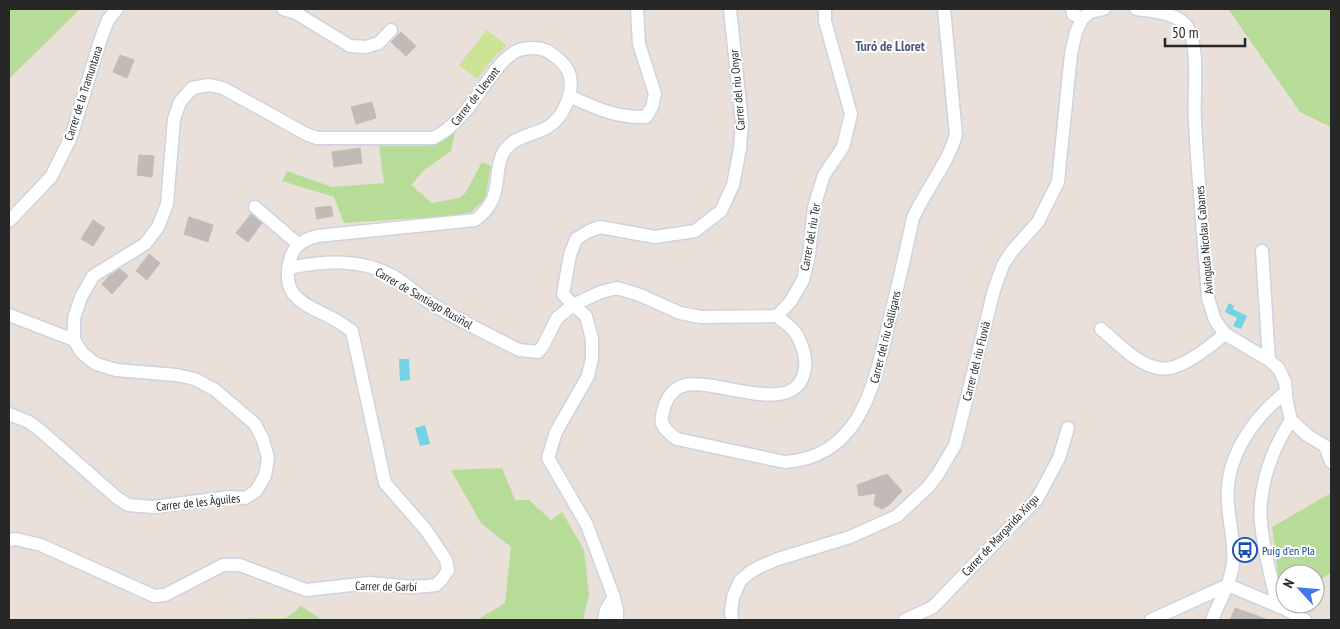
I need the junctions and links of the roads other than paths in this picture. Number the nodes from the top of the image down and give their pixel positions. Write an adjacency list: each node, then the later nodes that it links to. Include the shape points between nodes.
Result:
1 (116, 9): 14 (street, Carrer de la Tramuntana, via 100,41 71,137 51,177)
2 (283, 9): 11 (street, via 296,13 350,46 366,47 379,43)
3 (637, 9): 12 (street, via 639,44 655,94 646,117 629,118 607,113)
4 (730, 9): 18 (street, Carrer del riu Onyar, via 742,123 733,185 721,211 695,231 655,237 600,227 576,239 563,294)
5 (826, 9): 20 (street, Carrer del riu Ter, via 827,29 851,114 844,147 824,175 814,207 803,280 791,301)
6 (944, 9): 20 (street, Carrer del riu Galligans, via 956,135 952,149 913,218 875,382 862,413 845,436 819,455 785,462 694,443 667,433 661,420 664,404 682,386 699,384 769,396 787,392 799,383 805,367 803,350 794,331)
7 (1072, 9): 10 (street)
8 (1104, 9): 10 (street, via 1090,12)
9 (1136, 9): 22 (street, Avinguda Nicolau Cabanes, via 1160,12 1181,20 1188,26 1194,44 1194,121 1208,298 1215,320)
10 (1082, 19): 38 (street, Carrer del riu Fluvià, via 1072,54 1058,182 1038,222 1003,265 954,445 938,474 897,516 850,537 778,559 750,573 740,581 733,597)
11 (391, 30)
12 (569, 96): 15 (street, Carrer de Llevant, via 558,119 548,127 516,139 503,153 492,204 476,220 317,236); 23 (street, Carrer de Llevant, via 569,74 562,62 547,50 520,50 503,60 456,123 433,138 317,138 223,88 209,85 192,88 180,102 174,119 167,204 158,228 145,244 93,276 74,318)
13 (255, 207): 15 (street)
14 (9, 221)
15 (298, 244): 17 (street, via 292,250)
16 (1262, 251): 24 (street)
17 (288, 268): 18 (street, Carrer de Santiago Rusiñol, via 356,263 376,268 438,308 528,352 538,352 544,346 557,318); 30 (street, Carrer de Garbí, via 289,285 295,297 352,331 385,483 415,516 446,560 448,570 436,585 370,583 306,590 240,565 223,565 165,595 154,596 41,545)
18 (573, 305): 20 (street, via 617,288 680,313 701,317); 33 (street, via 586,316 592,339 592,358 588,376 556,432 548,458 587,525)
19 (9, 315): 23 (street)
20 (777, 316)
21 (1101, 329): 22 (street, via 1129,353 1160,369 1177,366)
22 (1225, 334): 24 (street, Avinguda Nicolau Cabanes)
23 (74, 340): 26 (street, Carrer de les Àguiles, via 82,353 96,364 116,370 195,379 222,396 255,424 263,440 268,458 265,476 256,491 245,498 153,507 128,505 41,431)
24 (1269, 360): 25 (street, Avinguda Nicolau Cabanes, via 1279,369)
25 (1286, 392): 27 (street, Avinguda Nicolau Cabanes); 31 (street, via 1268,406 1246,433 1232,468 1227,490 1234,554)
26 (9, 414)
27 (1292, 420): 29 (street, via 1325,446); 32 (street, via 1275,448 1262,500 1261,522)
28 (1068, 428): 39 (street, Carrer de Margarida Xirgu, via 1059,458 1037,499 932,607)
29 (1331, 462)
30 (9, 540)
31 (1228, 585): 34 (street); 40 (street); 41 (street)
32 (1275, 596)
33 (614, 597): 36 (street); 37 (street)
34 (1275, 605)
35 (1293, 614): 42 (street)
36 (604, 620)
37 (617, 620)
38 (732, 620)
39 (905, 620)
40 (1151, 620)
41 (1212, 620)
42 (1305, 620)

